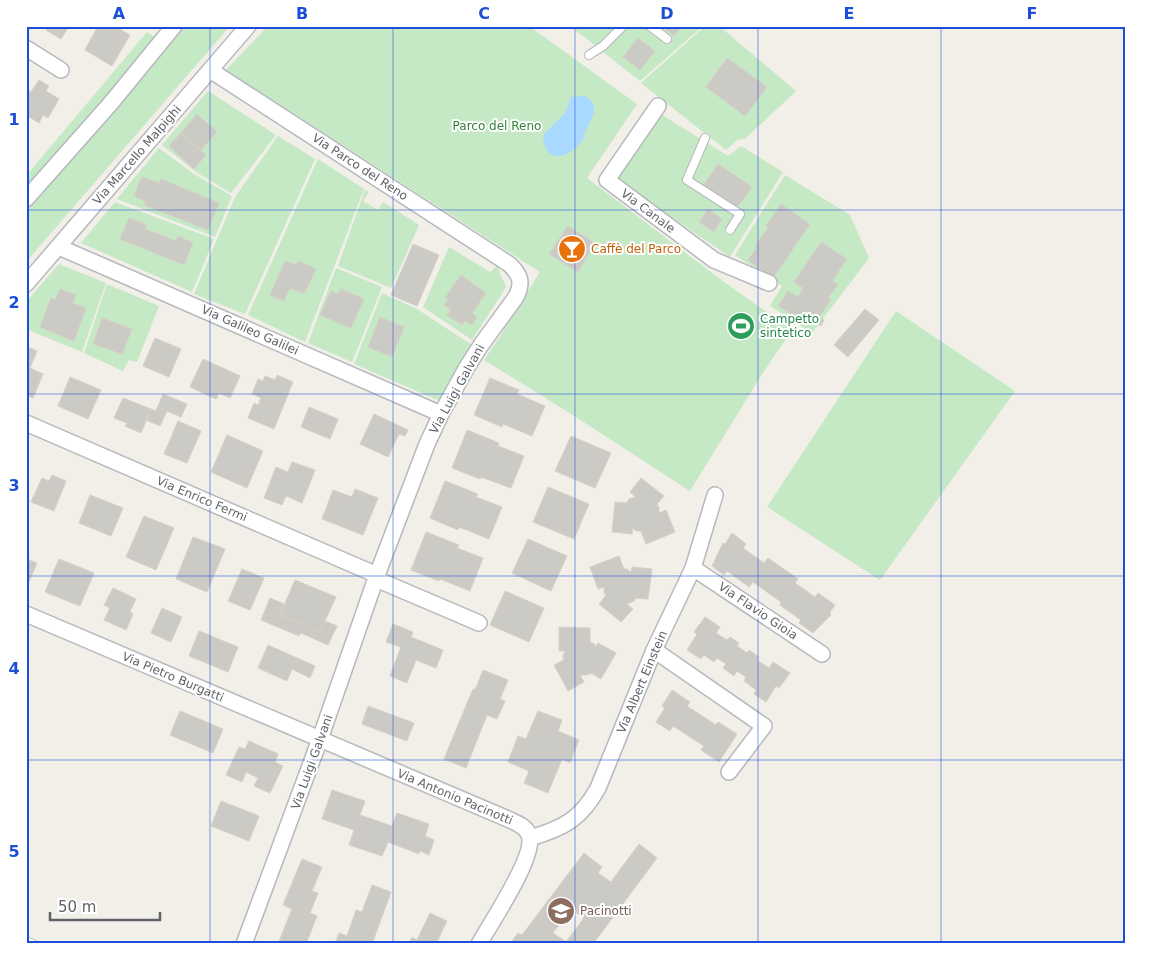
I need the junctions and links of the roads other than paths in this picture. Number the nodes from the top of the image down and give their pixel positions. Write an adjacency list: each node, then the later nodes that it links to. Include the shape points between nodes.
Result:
1 (174, 26): 12 (street)
2 (248, 26): 9 (street, Via Marcello Malpighi)
3 (624, 26): 7 (lane)
4 (650, 26): 5 (lane)
5 (667, 39)
6 (26, 48): 8 (street)
7 (589, 55)
8 (62, 70)
9 (210, 70): 14 (street, Via Marcello Malpighi); 15 (street, Via Parco del Reno)
10 (658, 106): 16 (street, Via Canale, via 606,180 714,260)
11 (705, 138): 13 (lane, via 687,180 740,214)
12 (26, 199)
13 (730, 230)
14 (59, 247): 17 (street, Via Marcello Malpighi); 18 (street, Via Galileo Galilei)
15 (510, 264): 18 (street, Via Luigi Galvani, via 518,273 519,291 476,353)
16 (769, 283)
17 (26, 284)
18 (441, 414): 22 (street, Via Luigi Galvani)
19 (26, 423): 22 (street, Via Enrico Fermi)
20 (715, 495): 21 (street, Via Albert Einstein)
21 (693, 568): 25 (street, Via Albert Einstein); 26 (street, Via Flavio Gioia)
22 (376, 577): 24 (street); 27 (street, Via Luigi Galvani)
23 (26, 614): 27 (street, Via Pietro Burgatti)
24 (479, 624)
25 (654, 650): 28 (street, via 764,726); 29 (street, Via Albert Einstein, via 592,798 581,813 564,826)
26 (822, 654)
27 (320, 739): 29 (street, Via Antonio Pacinotti, via 519,824); 32 (street, Via Luigi Galvani)
28 (729, 772)
29 (530, 838): 33 (street, via 529,852 517,877)
30 (26, 941): 31 (lane)
31 (33, 944)
32 (244, 944)
33 (478, 944)

